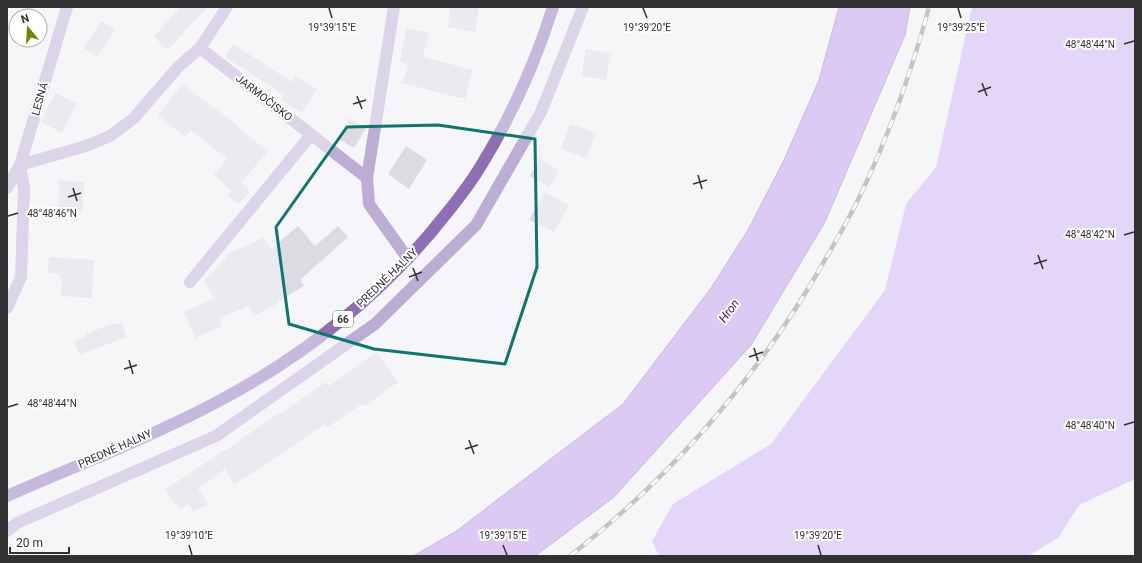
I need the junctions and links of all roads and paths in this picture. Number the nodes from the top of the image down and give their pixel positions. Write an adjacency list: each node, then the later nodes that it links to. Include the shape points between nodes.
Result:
1 (67, 7): 8 (street, LESNÁ)
2 (227, 7): 6 (street)
3 (394, 7): 9 (street)
4 (553, 7): 11 (main road, PREDNÉ HALNY / 66, via 521,89 482,165 461,195)
5 (582, 7): 15 (street, via 541,112 476,225 375,324 216,436 17,523)
6 (200, 48): 7 (street, JARMOČISKO); 8 (street, via 178,67 133,119 110,136 86,146)
7 (311, 135): 9 (street, JARMOČISKO); 12 (street)
8 (20, 165): 10 (street, LESNÁ); 13 (street, via 24,189 21,277)
9 (367, 178): 11 (street, via 369,204)
10 (7, 188)
11 (408, 259): 14 (main road, PREDNÉ HALNY / 66, via 332,328 288,360 248,384 190,416)
12 (190, 282)
13 (7, 308)
14 (7, 496)
15 (7, 532)

